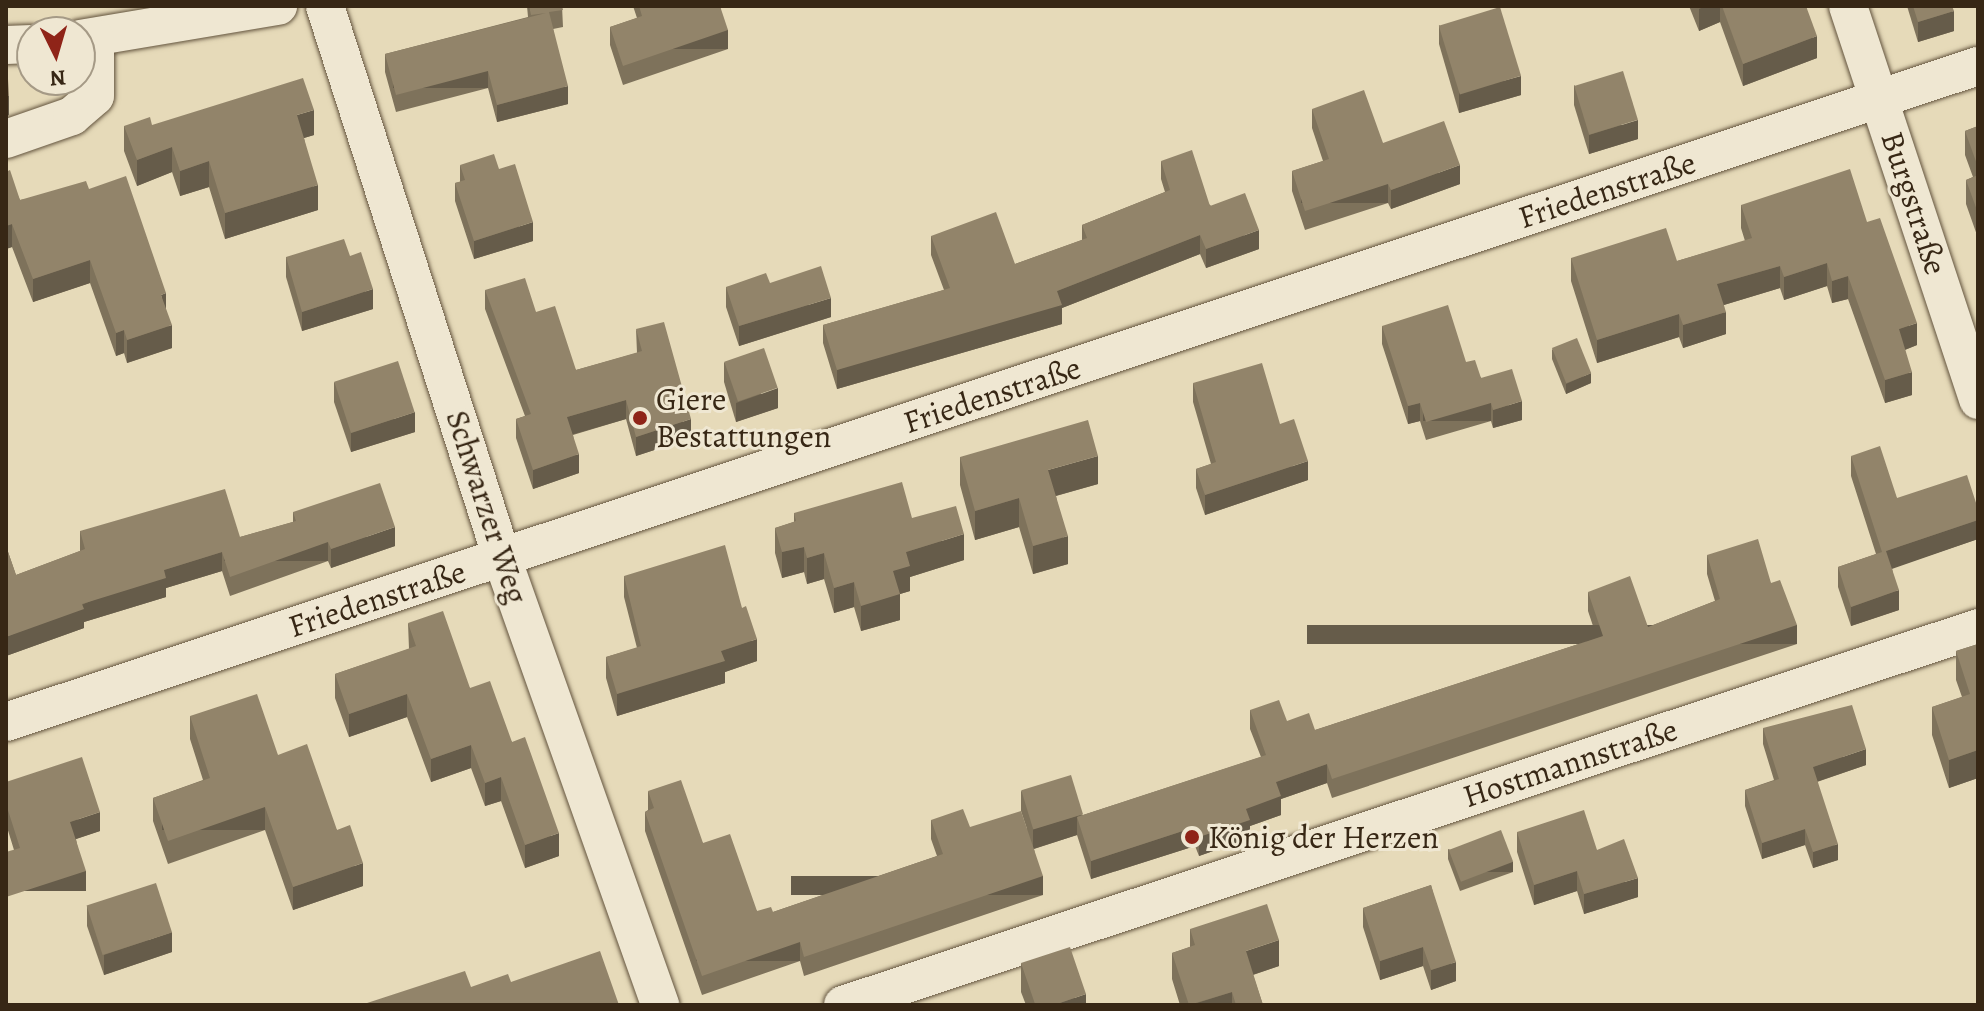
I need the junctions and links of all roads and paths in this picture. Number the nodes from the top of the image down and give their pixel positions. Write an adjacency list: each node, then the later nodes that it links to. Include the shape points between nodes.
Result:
1 (278, 6): 4 (street)
2 (325, 6): 10 (street, Schwarzer Weg)
3 (1848, 6): 7 (street, Burgstraße)
4 (96, 37)
5 (1978, 66): 7 (street, Friedenstraße)
6 (95, 96): 8 (street, via 72,116)
7 (1880, 99): 9 (street, Burgstraße); 10 (street, Friedenstraße)
8 (6, 139)
9 (1978, 400)
10 (502, 558): 12 (street, Friedenstraße); 13 (street, Schwarzer Weg)
11 (1978, 628): 14 (street, Hostmannstraße)
12 (6, 722)
13 (660, 1005)
14 (843, 1005)

